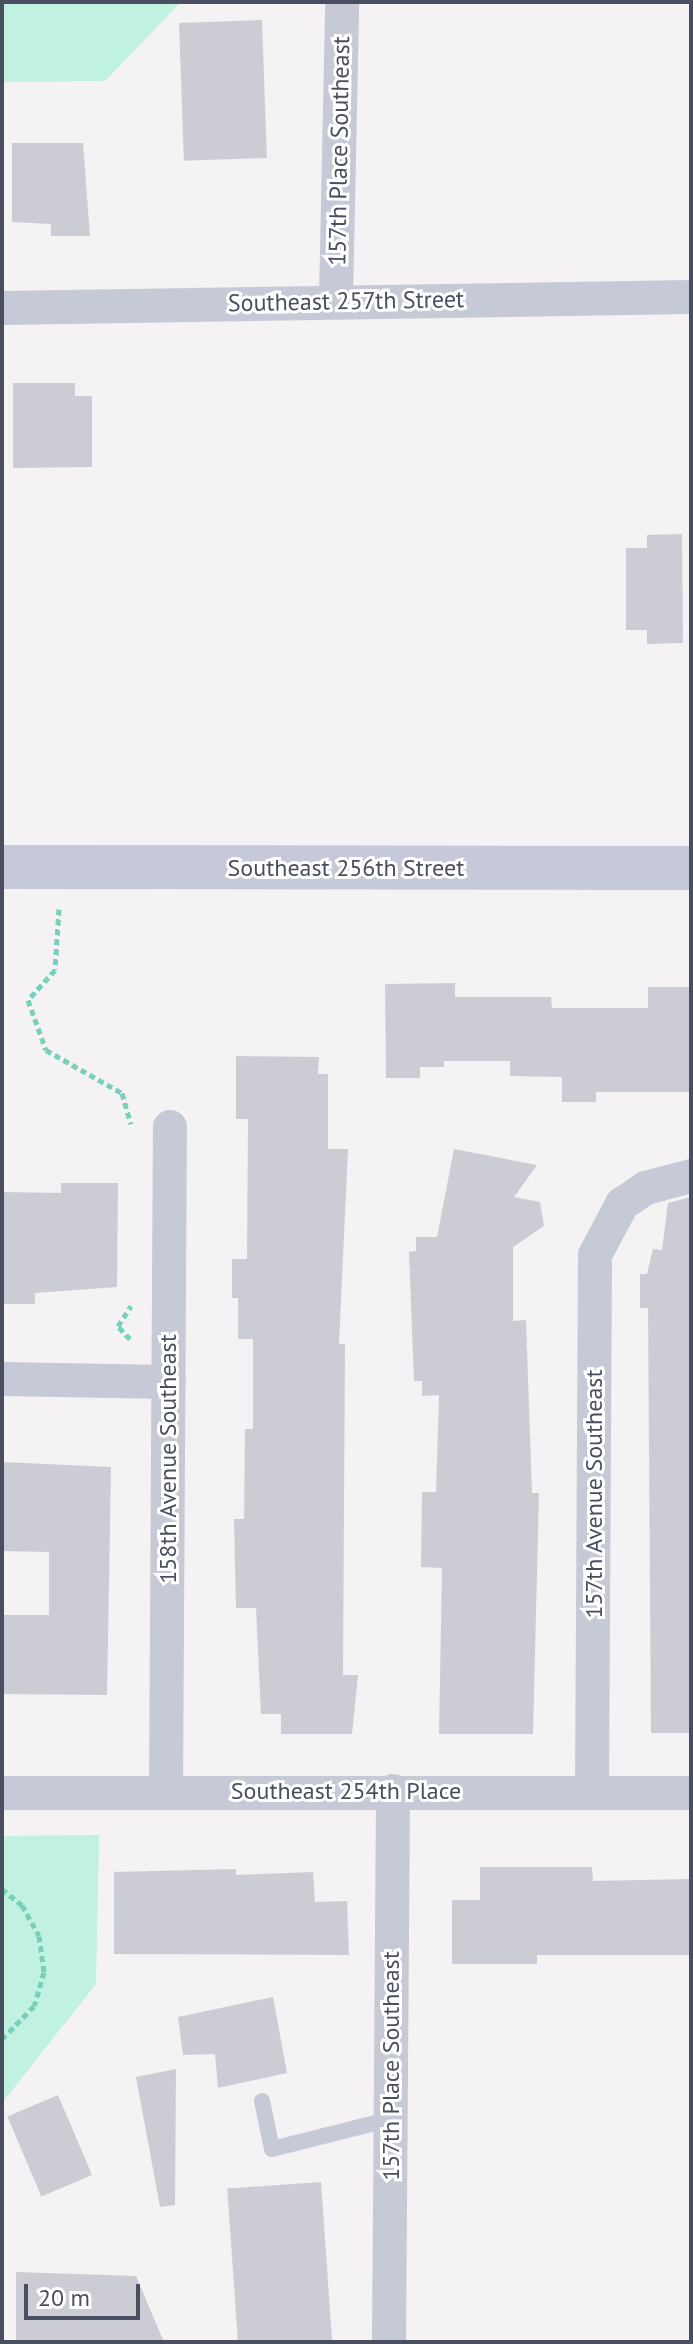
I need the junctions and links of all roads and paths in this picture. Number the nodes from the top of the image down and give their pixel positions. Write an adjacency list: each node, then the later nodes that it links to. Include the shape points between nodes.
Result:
1 (342, 2): 3 (street, 157th Place Southeast)
2 (691, 297): 3 (street, Southeast 257th Street)
3 (336, 300): 4 (street, Southeast 257th Street)
4 (2, 308)
5 (2, 867): 6 (main road, Southeast 256th Street)
6 (62, 867): 7 (main road, Southeast 256th Street); 9 (path, via 55,970 28,1000 46,1050 131,1105)
7 (691, 868)
8 (170, 1127): 13 (street, 158th Avenue Southeast)
9 (131, 1136)
10 (691, 1176): 16 (street, 157th Avenue Southeast, via 646,1188 622,1204 595,1255)
11 (131, 1291): 13 (path, via 118,1326)
12 (2, 1379): 13 (street)
13 (169, 1382): 15 (street, 158th Avenue Southeast)
14 (393, 1791): 15 (street, Southeast 254th Place); 16 (street, Southeast 254th Place); 22 (street, 157th Place Southeast)
15 (166, 1792): 17 (street, Southeast 254th Place)
16 (592, 1792): 18 (street, Southeast 254th Place)
17 (2, 1793)
18 (691, 1793)
19 (2, 1889): 20 (path, via 22,1905 39,1936 44,1972 34,2006)
20 (2, 2039)
21 (262, 2101): 22 (lane, via 272,2149)
22 (391, 2119): 23 (street, 157th Place Southeast)
23 (389, 2342)

